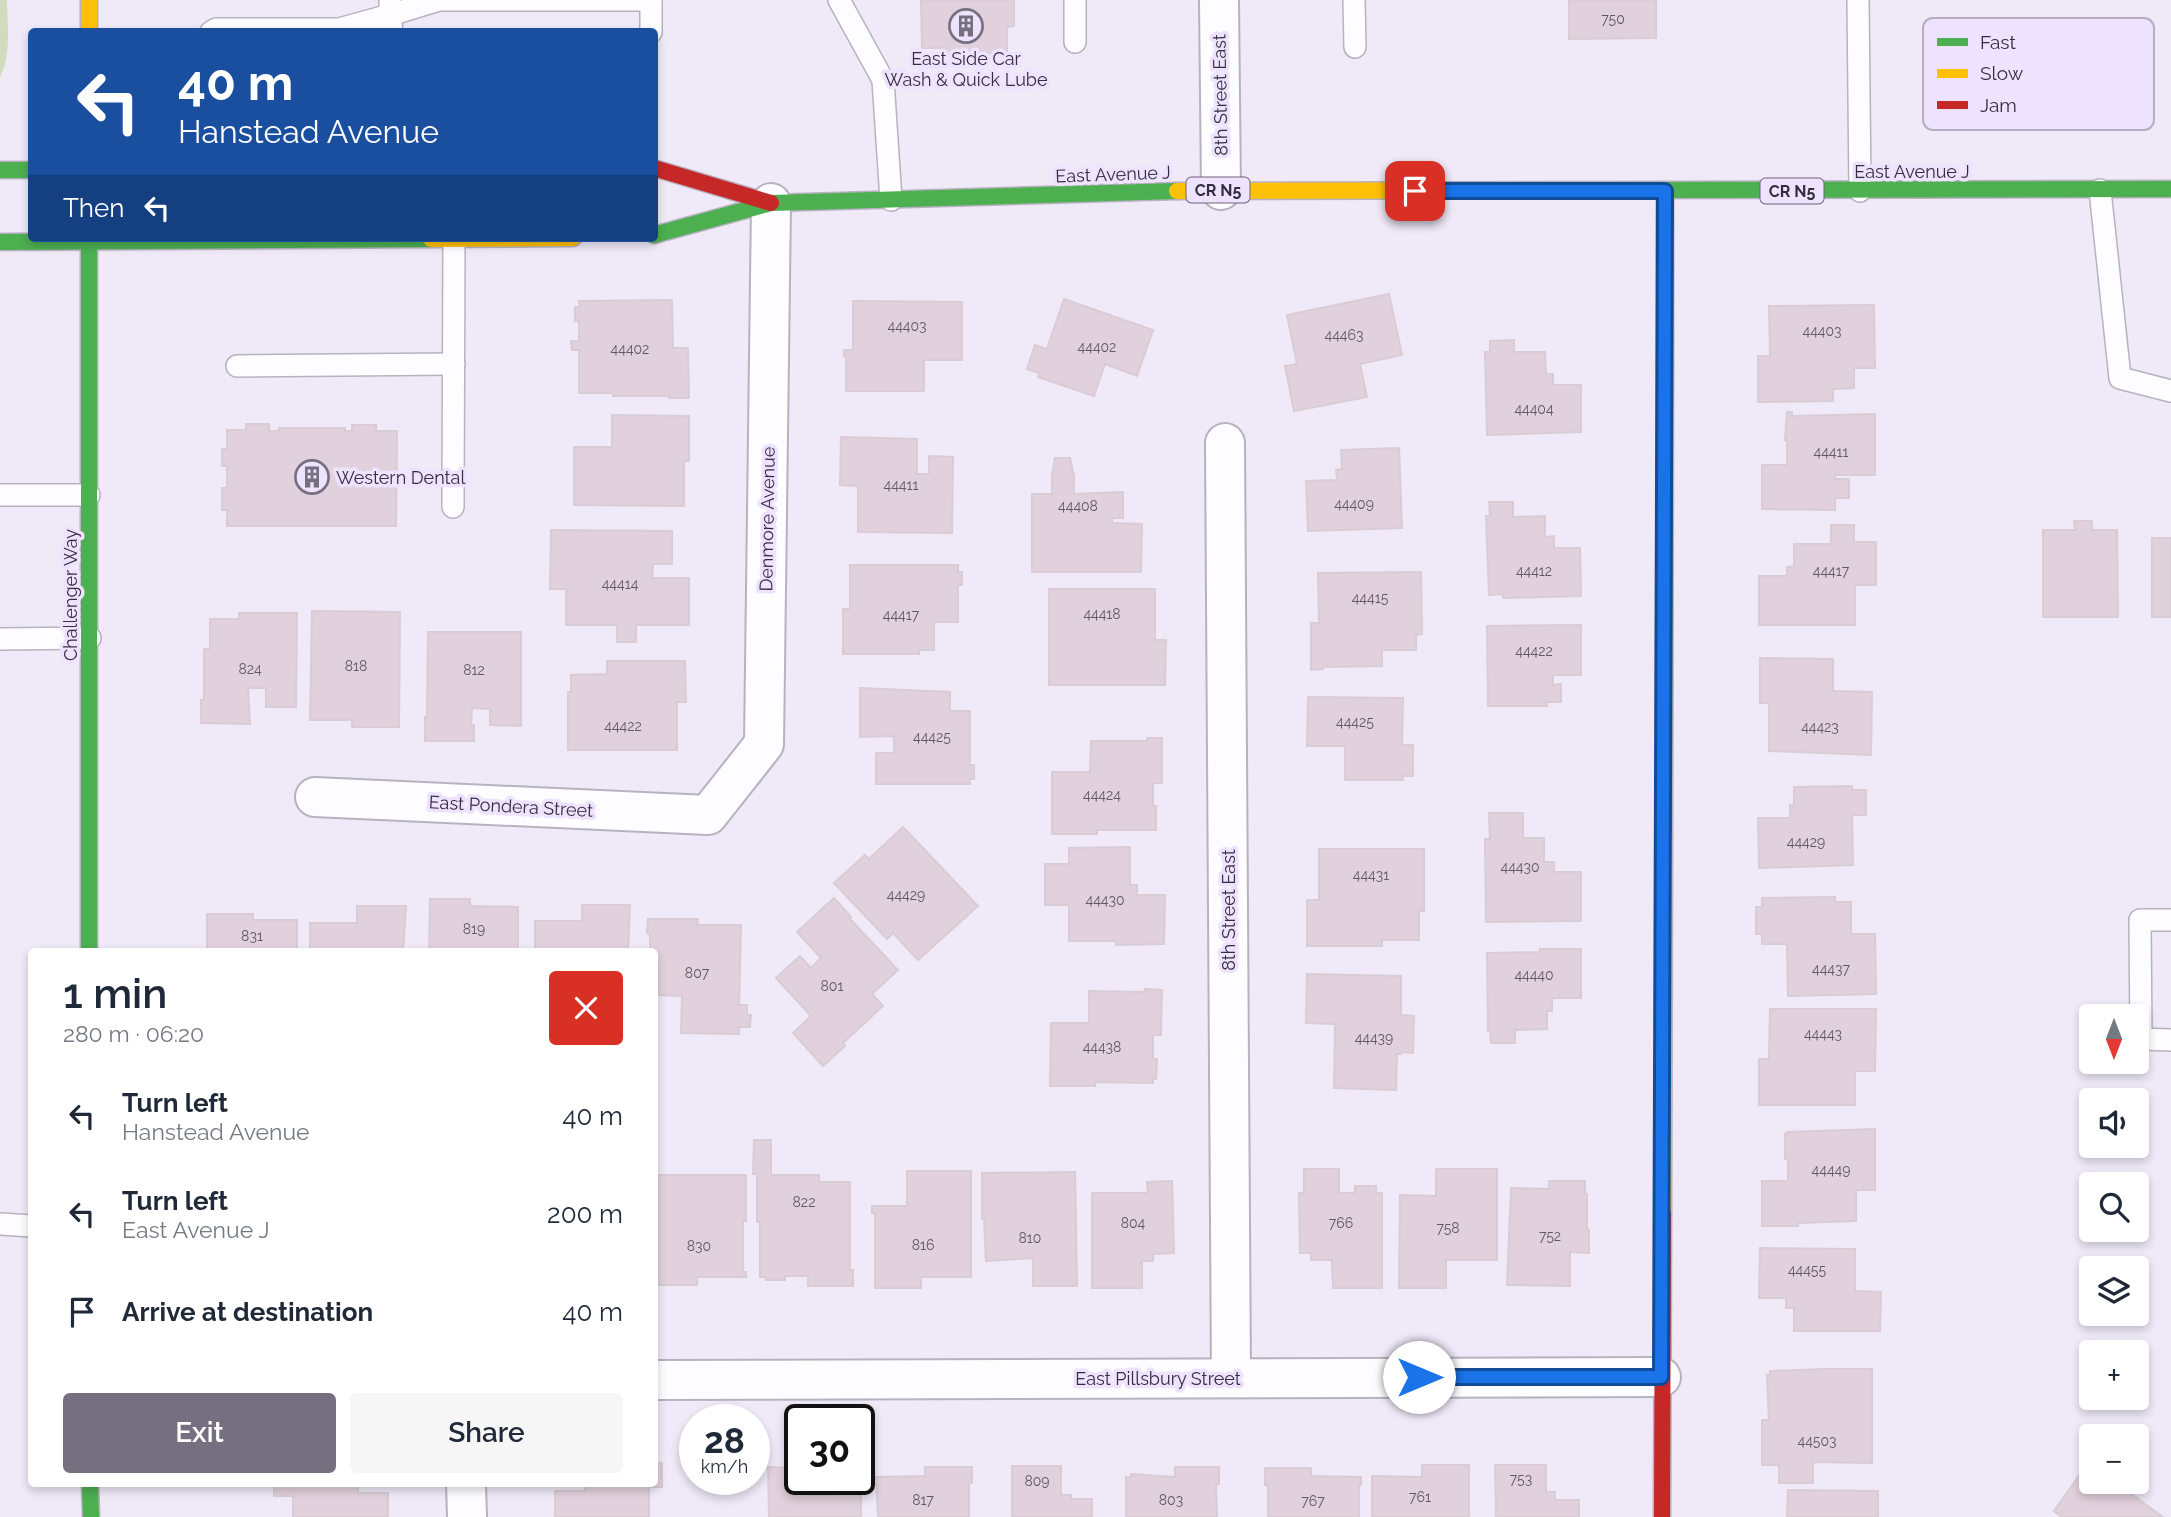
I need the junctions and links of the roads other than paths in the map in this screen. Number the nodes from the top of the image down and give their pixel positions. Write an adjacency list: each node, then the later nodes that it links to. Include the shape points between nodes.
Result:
1 (89, 0): 9 (main road)
2 (651, 0): 8 (lane, via 439,0); 11 (lane)
3 (839, 0): 22 (lane, via 883,80)
4 (1075, 0): 12 (lane)
5 (1219, 0): 18 (street, 8th Street East)
6 (1354, 0): 13 (lane)
7 (1858, 0): 21 (lane)
8 (391, 15): 10 (lane)
9 (89, 28)
10 (342, 28)
11 (651, 28)
12 (1075, 42)
13 (1355, 47)
14 (658, 169): 23 (main road, East Avenue J / CR N5)
15 (0, 170): 16 (main road)
16 (28, 170)
17 (2171, 189): 19 (main road, East Avenue J / CR N5)
18 (1221, 190): 20 (main road, East Avenue J / CR N5); 22 (main road, East Avenue J / CR N5)
19 (2100, 190): 21 (main road, East Avenue J / CR N5); 31 (lane, via 2120,378)
20 (1665, 191): 21 (main road, East Avenue J / CR N5); 45 (main road)
21 (1860, 191)
22 (891, 200): 23 (main road, East Avenue J / CR N5)
23 (771, 203): 24 (main road, East Avenue J / CR N5); 39 (street, Denmore Avenue, via 764,744)
24 (658, 234)
25 (28, 241): 26 (main road)
26 (0, 242)
27 (89, 242): 34 (main road, Challenger Way)
28 (454, 242): 29 (lane)
29 (454, 364): 30 (lane); 35 (lane)
30 (237, 366)
31 (2171, 391)
32 (1225, 443): 46 (street, 8th Street East)
33 (0, 495): 34 (lane)
34 (89, 495): 36 (main road, Challenger Way)
35 (453, 507)
36 (90, 638): 37 (lane); 41 (main road, Challenger Way)
37 (0, 639)
38 (315, 797): 39 (street, East Pondera Street)
39 (708, 815)
40 (2171, 920): 42 (lane, via 2140,920 2141,1039)
41 (89, 948)
42 (2171, 1040)
43 (0, 1224): 44 (lane)
44 (28, 1226)
45 (1661, 1377): 46 (street, East Pillsbury Street); 52 (main road)
46 (1231, 1378): 47 (street, East Pillsbury Street)
47 (658, 1380)
48 (90, 1487): 50 (main road)
49 (467, 1487): 51 (street)
50 (91, 1517)
51 (467, 1517)
52 (1662, 1517)

